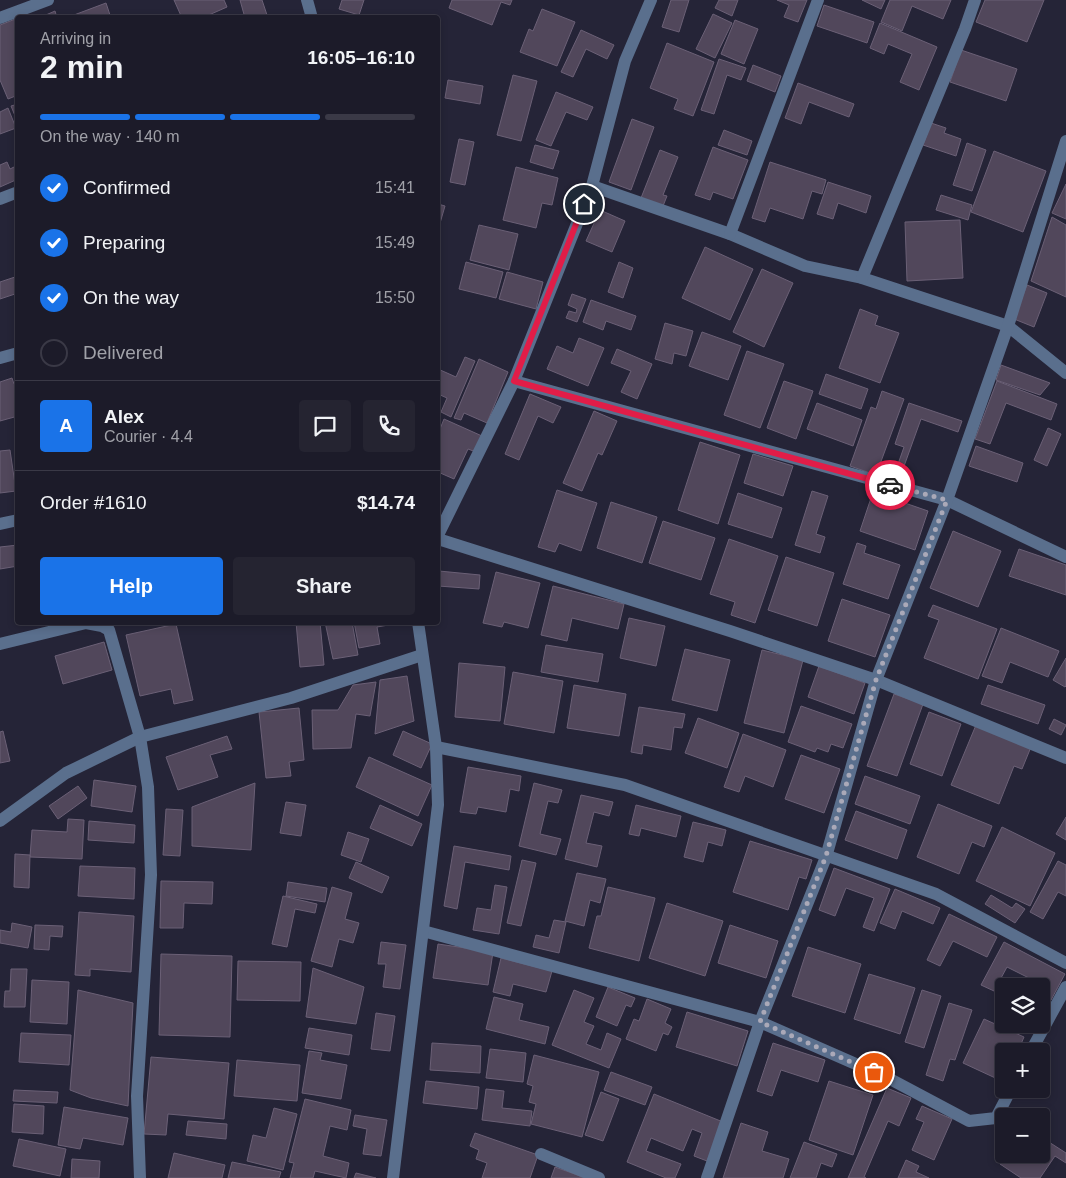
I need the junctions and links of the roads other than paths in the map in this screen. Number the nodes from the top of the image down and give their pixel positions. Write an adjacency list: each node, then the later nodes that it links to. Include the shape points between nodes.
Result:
1 (48, 0): 7 (street)
2 (307, 0): 6 (street)
3 (652, 0): 9 (street, via 625,61)
4 (818, 0): 12 (street)
5 (975, 0): 13 (street)
6 (311, 15)
7 (0, 18)
8 (1066, 141): 14 (street)
9 (592, 186): 12 (street); 18 (street)
10 (15, 193): 11 (street)
11 (0, 199)
12 (730, 234): 13 (street, via 805,266)
13 (862, 278): 14 (street)
14 (1008, 326): 17 (street); 19 (street)
15 (15, 354): 16 (street)
16 (0, 358)
17 (1066, 373)
18 (514, 381): 19 (street); 22 (street)
19 (947, 500): 24 (street); 30 (street)
20 (15, 521): 21 (street)
21 (0, 524)
22 (440, 531)
23 (440, 540): 30 (street)
24 (1066, 557)
25 (78, 625): 28 (street)
26 (97, 625): 31 (street, via 110,630)
27 (418, 625): 29 (street)
28 (0, 644)
29 (422, 655): 31 (street, via 291,698); 32 (street)
30 (876, 680): 33 (street); 35 (street)
31 (140, 737): 34 (street, via 66,773); 43 (street, via 148,788 151,875 137,1096)
32 (436, 747): 35 (street, via 625,785); 36 (street, via 438,805)
33 (1066, 758)
34 (0, 821)
35 (826, 856): 37 (street, via 936,894); 39 (street)
36 (423, 931): 39 (street); 44 (street)
37 (1066, 963)
38 (1066, 987): 40 (street)
39 (760, 1022): 41 (street, via 890,1079 969,1121 996,1118); 46 (street)
40 (1036, 1043)
41 (1006, 1098)
42 (541, 1154): 45 (street)
43 (140, 1178)
44 (393, 1178)
45 (599, 1178)
46 (707, 1178)

